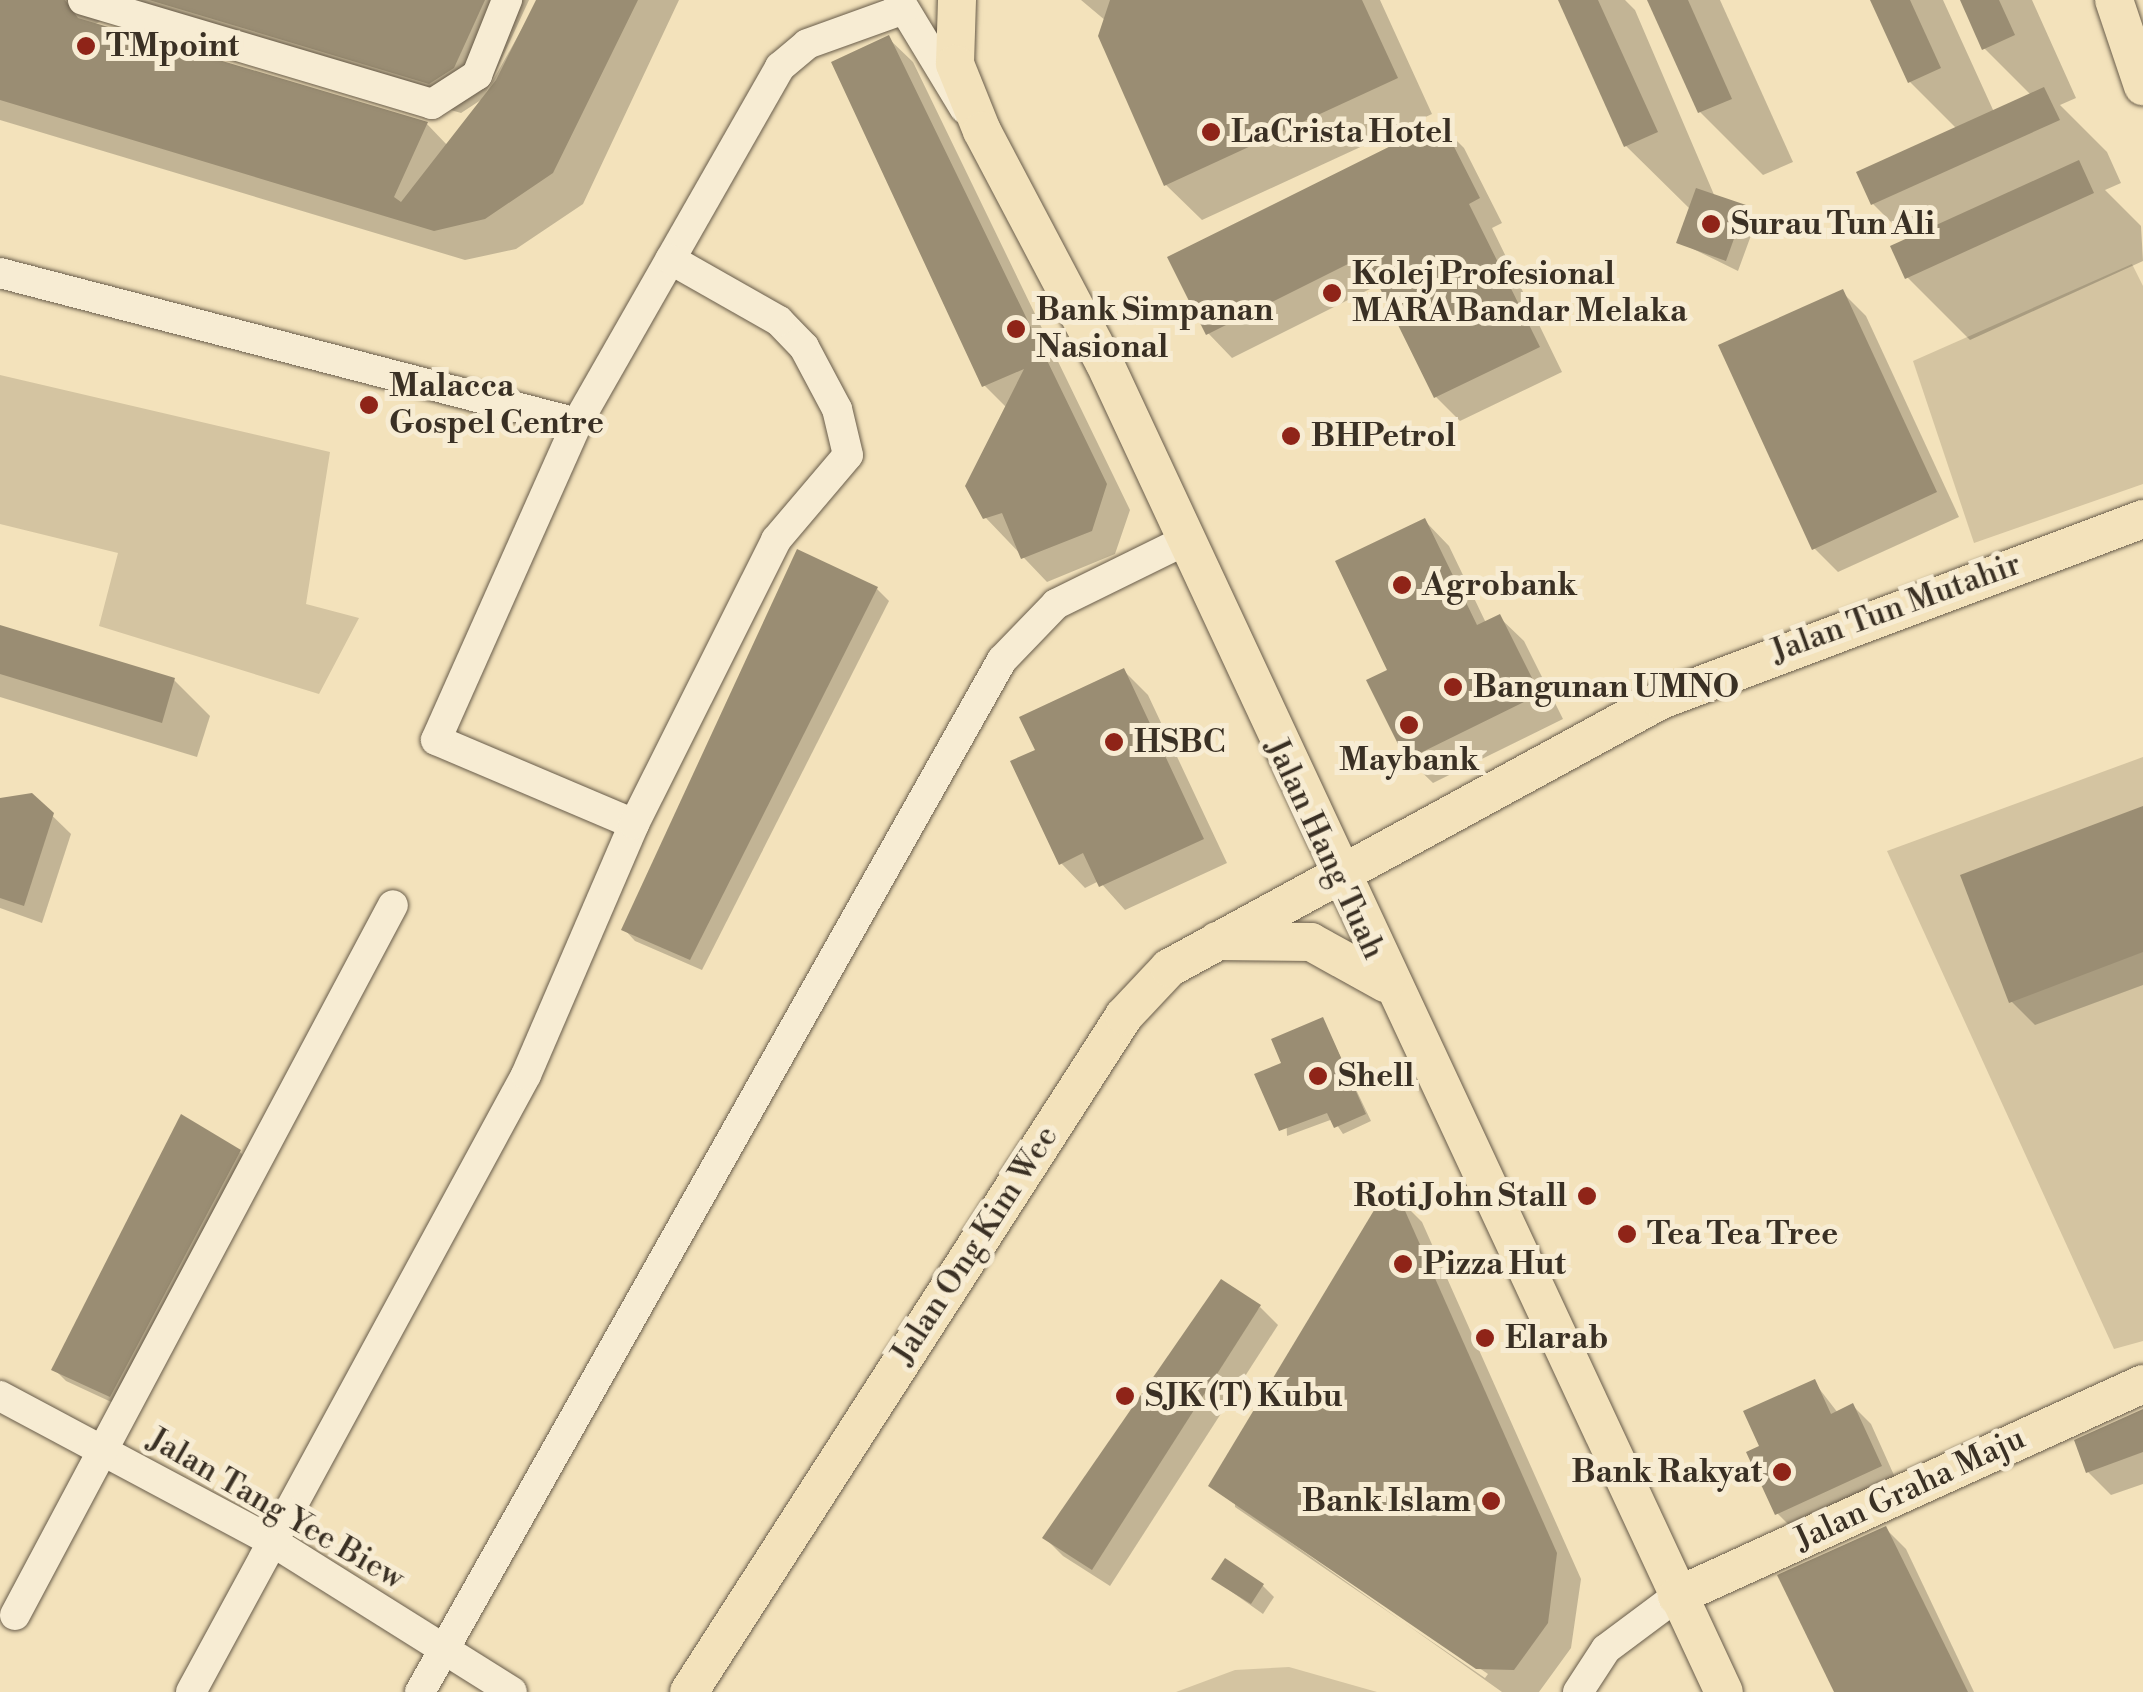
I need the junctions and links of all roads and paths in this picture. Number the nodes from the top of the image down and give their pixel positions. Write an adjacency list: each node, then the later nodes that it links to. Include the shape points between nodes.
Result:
1 (84, 0): 2 (street, via 432,104 477,75)
2 (507, 0)
3 (957, 0): 7 (main road, Jalan Hang Tuah, via 955,64)
4 (2114, 0): 6 (main road)
5 (901, 4): 7 (street); 8 (street, via 807,44 780,67)
6 (2143, 86)
7 (982, 131): 12 (main road, Jalan Hang Tuah)
8 (670, 259): 10 (street); 13 (street, via 779,321 804,346 837,409 848,455 776,540)
9 (0, 272): 10 (street)
10 (578, 422): 13 (street, via 436,740)
11 (2143, 519): 14 (main road, Jalan Tun Mutahir, via 1719,673)
12 (1186, 540): 14 (main road, Jalan Hang Tuah); 24 (street, via 1056,604 1002,660)
13 (634, 824): 21 (street, via 526,1075)
14 (1334, 872): 16 (main road, Jalan Ong Kim Wee); 17 (main road, Jalan Hang Tuah)
15 (393, 905): 20 (street)
16 (1204, 942): 17 (main road, via 1312,942); 28 (main road, Jalan Ong Kim Wee, via 1124,1016)
17 (1388, 985): 22 (main road, Jalan Hang Tuah)
18 (2143, 1384): 22 (main road, Jalan Graha Maju)
19 (0, 1396): 20 (street, Jalan Tang Yee Biew)
20 (106, 1452): 21 (street, Jalan Tang Yee Biew); 23 (street)
21 (272, 1542): 24 (street, Jalan Tang Yee Biew); 25 (street)
22 (1678, 1596): 29 (street, via 1606,1649); 30 (main road, Jalan Hang Tuah)
23 (15, 1615)
24 (444, 1650): 26 (street); 27 (street, Jalan Tang Yee Biew)
25 (191, 1692)
26 (420, 1692)
27 (512, 1692)
28 (689, 1692)
29 (1578, 1692)
30 (1724, 1692)

